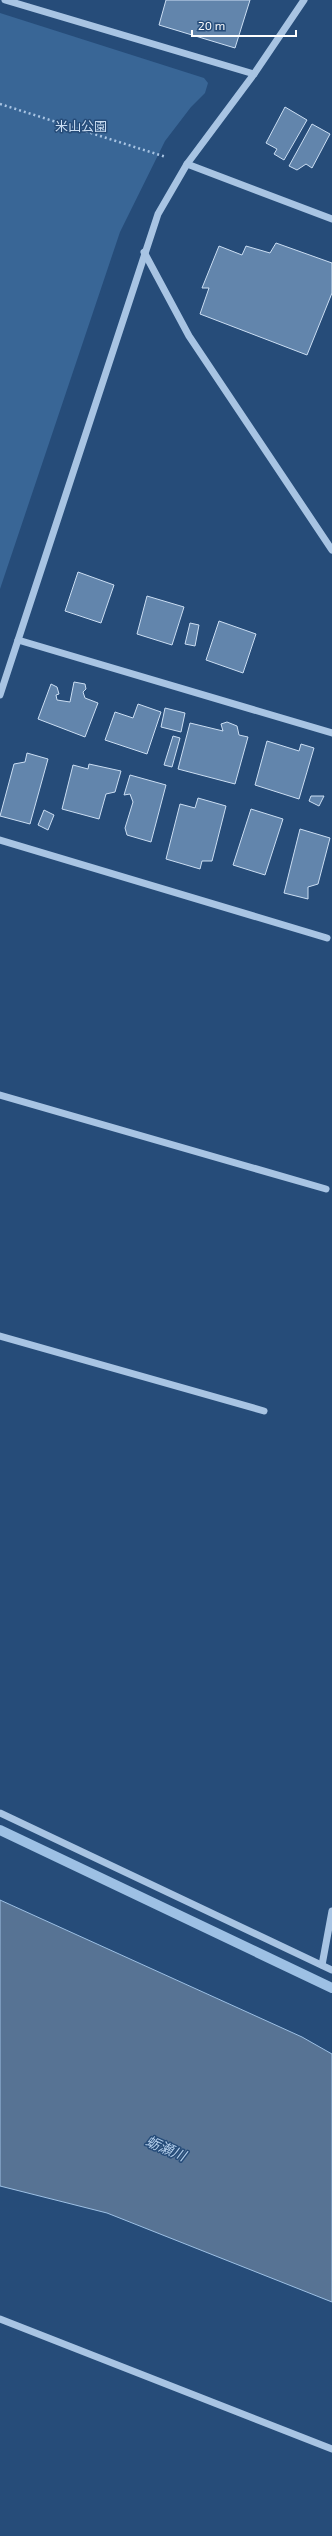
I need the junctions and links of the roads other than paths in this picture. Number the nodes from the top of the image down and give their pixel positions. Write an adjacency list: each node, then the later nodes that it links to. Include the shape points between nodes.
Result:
1 (5, 0): 3 (street)
2 (304, 0): 3 (street)
3 (254, 74): 4 (street)
4 (187, 164): 5 (street); 6 (street, via 164,200)
5 (332, 219)
6 (144, 252): 7 (street, via 193,342); 8 (street)
7 (332, 550)
8 (18, 640): 9 (street); 10 (street)
9 (0, 695)
10 (332, 733)
11 (0, 840): 12 (street)
12 (327, 938)
13 (0, 1095): 14 (street)
14 (326, 1189)
15 (0, 1336): 16 (street)
16 (264, 1411)
17 (0, 1813): 19 (street)
18 (332, 1911): 19 (street)
19 (322, 1965): 20 (street)
20 (332, 1970)
21 (0, 2320): 22 (street)
22 (332, 2449)

